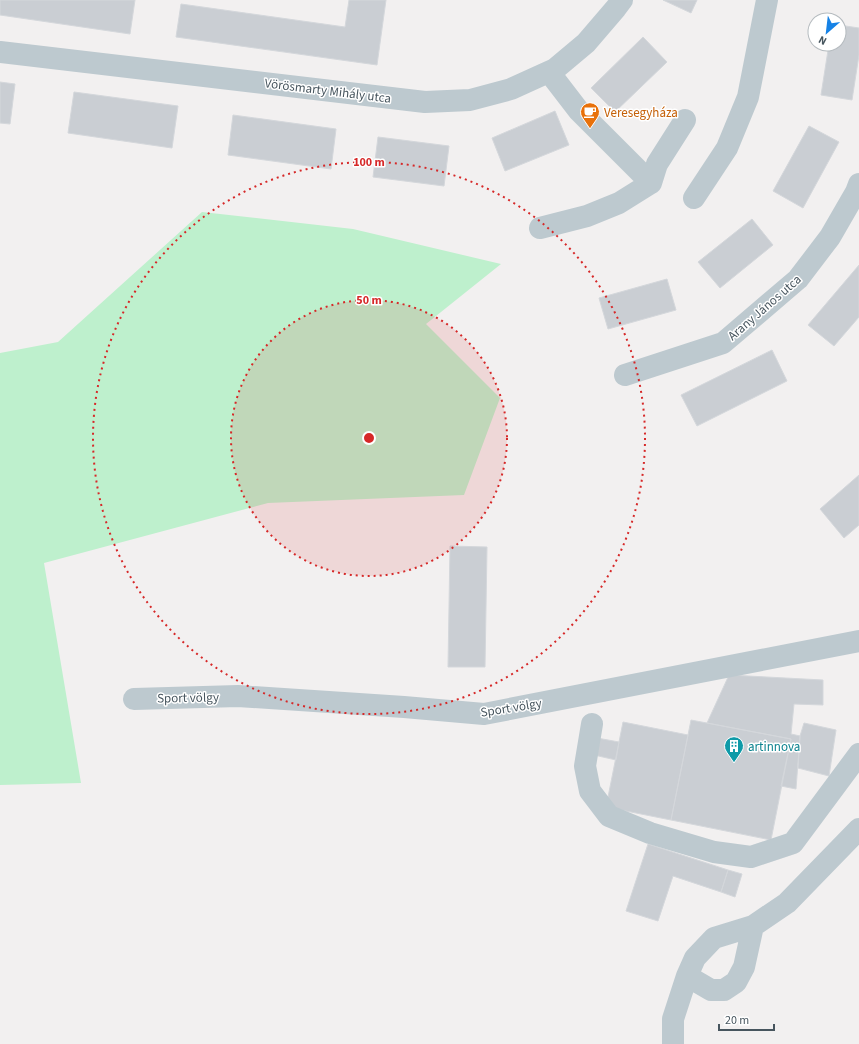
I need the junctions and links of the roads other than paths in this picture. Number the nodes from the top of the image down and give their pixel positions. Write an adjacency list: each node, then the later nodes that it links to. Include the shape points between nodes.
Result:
1 (622, 0): 4 (street, Vörösmarty Mihály utca, via 586,43)
2 (766, 0): 8 (street, via 748,97 727,148)
3 (0, 52): 4 (street, Vörösmarty Mihály utca, via 425,102 470,100 511,89)
4 (549, 72): 6 (street, via 579,110)
5 (685, 120): 6 (street, via 657,164)
6 (651, 183): 9 (street, via 620,203 587,216)
7 (859, 184): 10 (street, Arany János utca, via 830,237 798,279 722,343)
8 (694, 198)
9 (540, 228)
10 (626, 375)
11 (859, 641): 12 (street, Sport völgy, via 484,714 238,696)
12 (134, 698)
13 (592, 724): 14 (street, via 585,766 590,791 609,816 650,833 714,852 750,857 793,843)
14 (859, 754)
15 (859, 829): 16 (street, via 787,903)
16 (753, 926): 17 (street, via 714,938 694,958); 17 (street, via 744,967 736,982 724,990 710,990)
17 (687, 976): 18 (street, via 673,1019)
18 (673, 1044)

